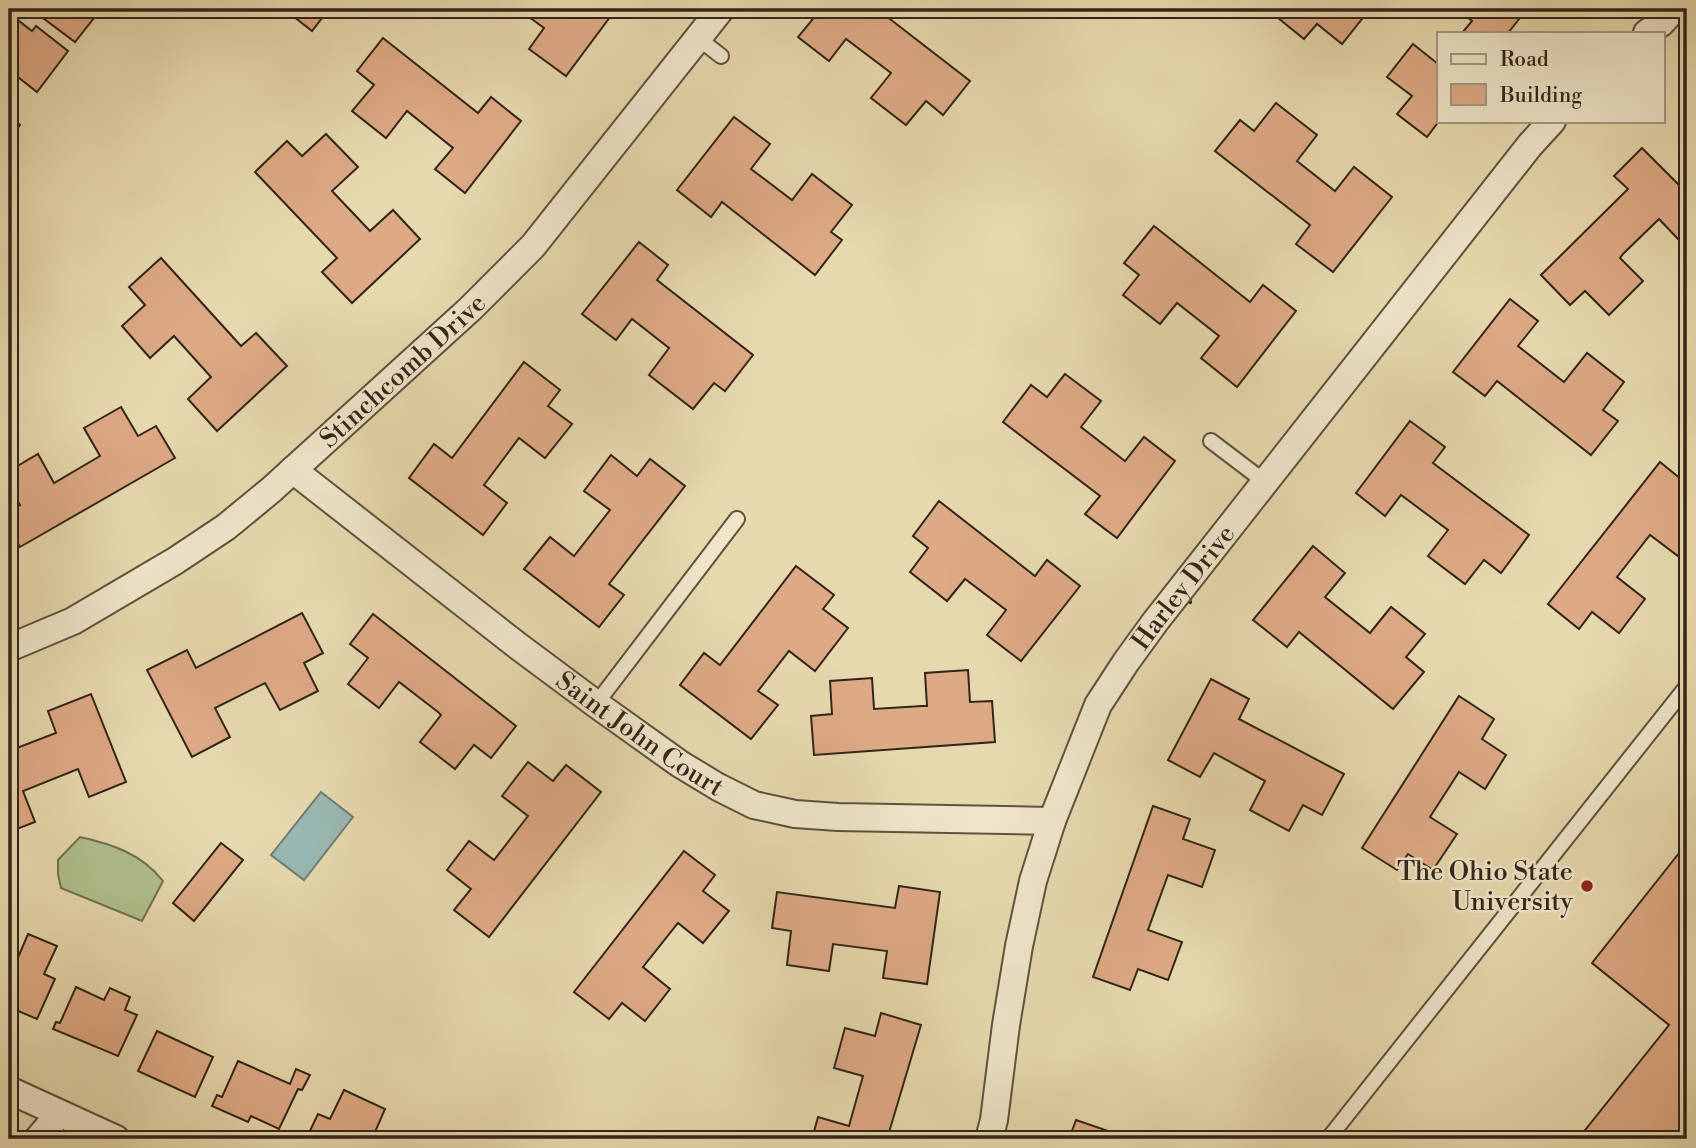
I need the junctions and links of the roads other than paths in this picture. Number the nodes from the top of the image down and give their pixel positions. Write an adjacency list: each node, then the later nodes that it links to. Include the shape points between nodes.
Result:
1 (721, 9): 4 (street, Stinchcomb Drive)
2 (1674, 9): 3 (street)
3 (1648, 32)
4 (698, 38): 5 (lane); 8 (street, Stinchcomb Drive, via 533,246)
5 (721, 56)
6 (1551, 122): 9 (street, Harley Drive)
7 (1211, 441): 9 (lane)
8 (293, 470): 11 (street, Stinchcomb Drive, via 226,527 175,561 73,621); 13 (street, Saint John Court)
9 (1265, 482): 14 (street, Harley Drive, via 1133,652 1098,705)
10 (737, 519): 13 (lane)
11 (9, 648)
12 (1687, 686): 20 (lane)
13 (596, 704): 14 (street, Saint John Court, via 680,764 754,805 838,817)
14 (1052, 821): 19 (street, Harley Drive, via 1019,946)
15 (9, 1090): 16 (street)
16 (59, 1114): 17 (street); 18 (street)
17 (38, 1139)
18 (116, 1139)
19 (989, 1139)
20 (1328, 1139)

